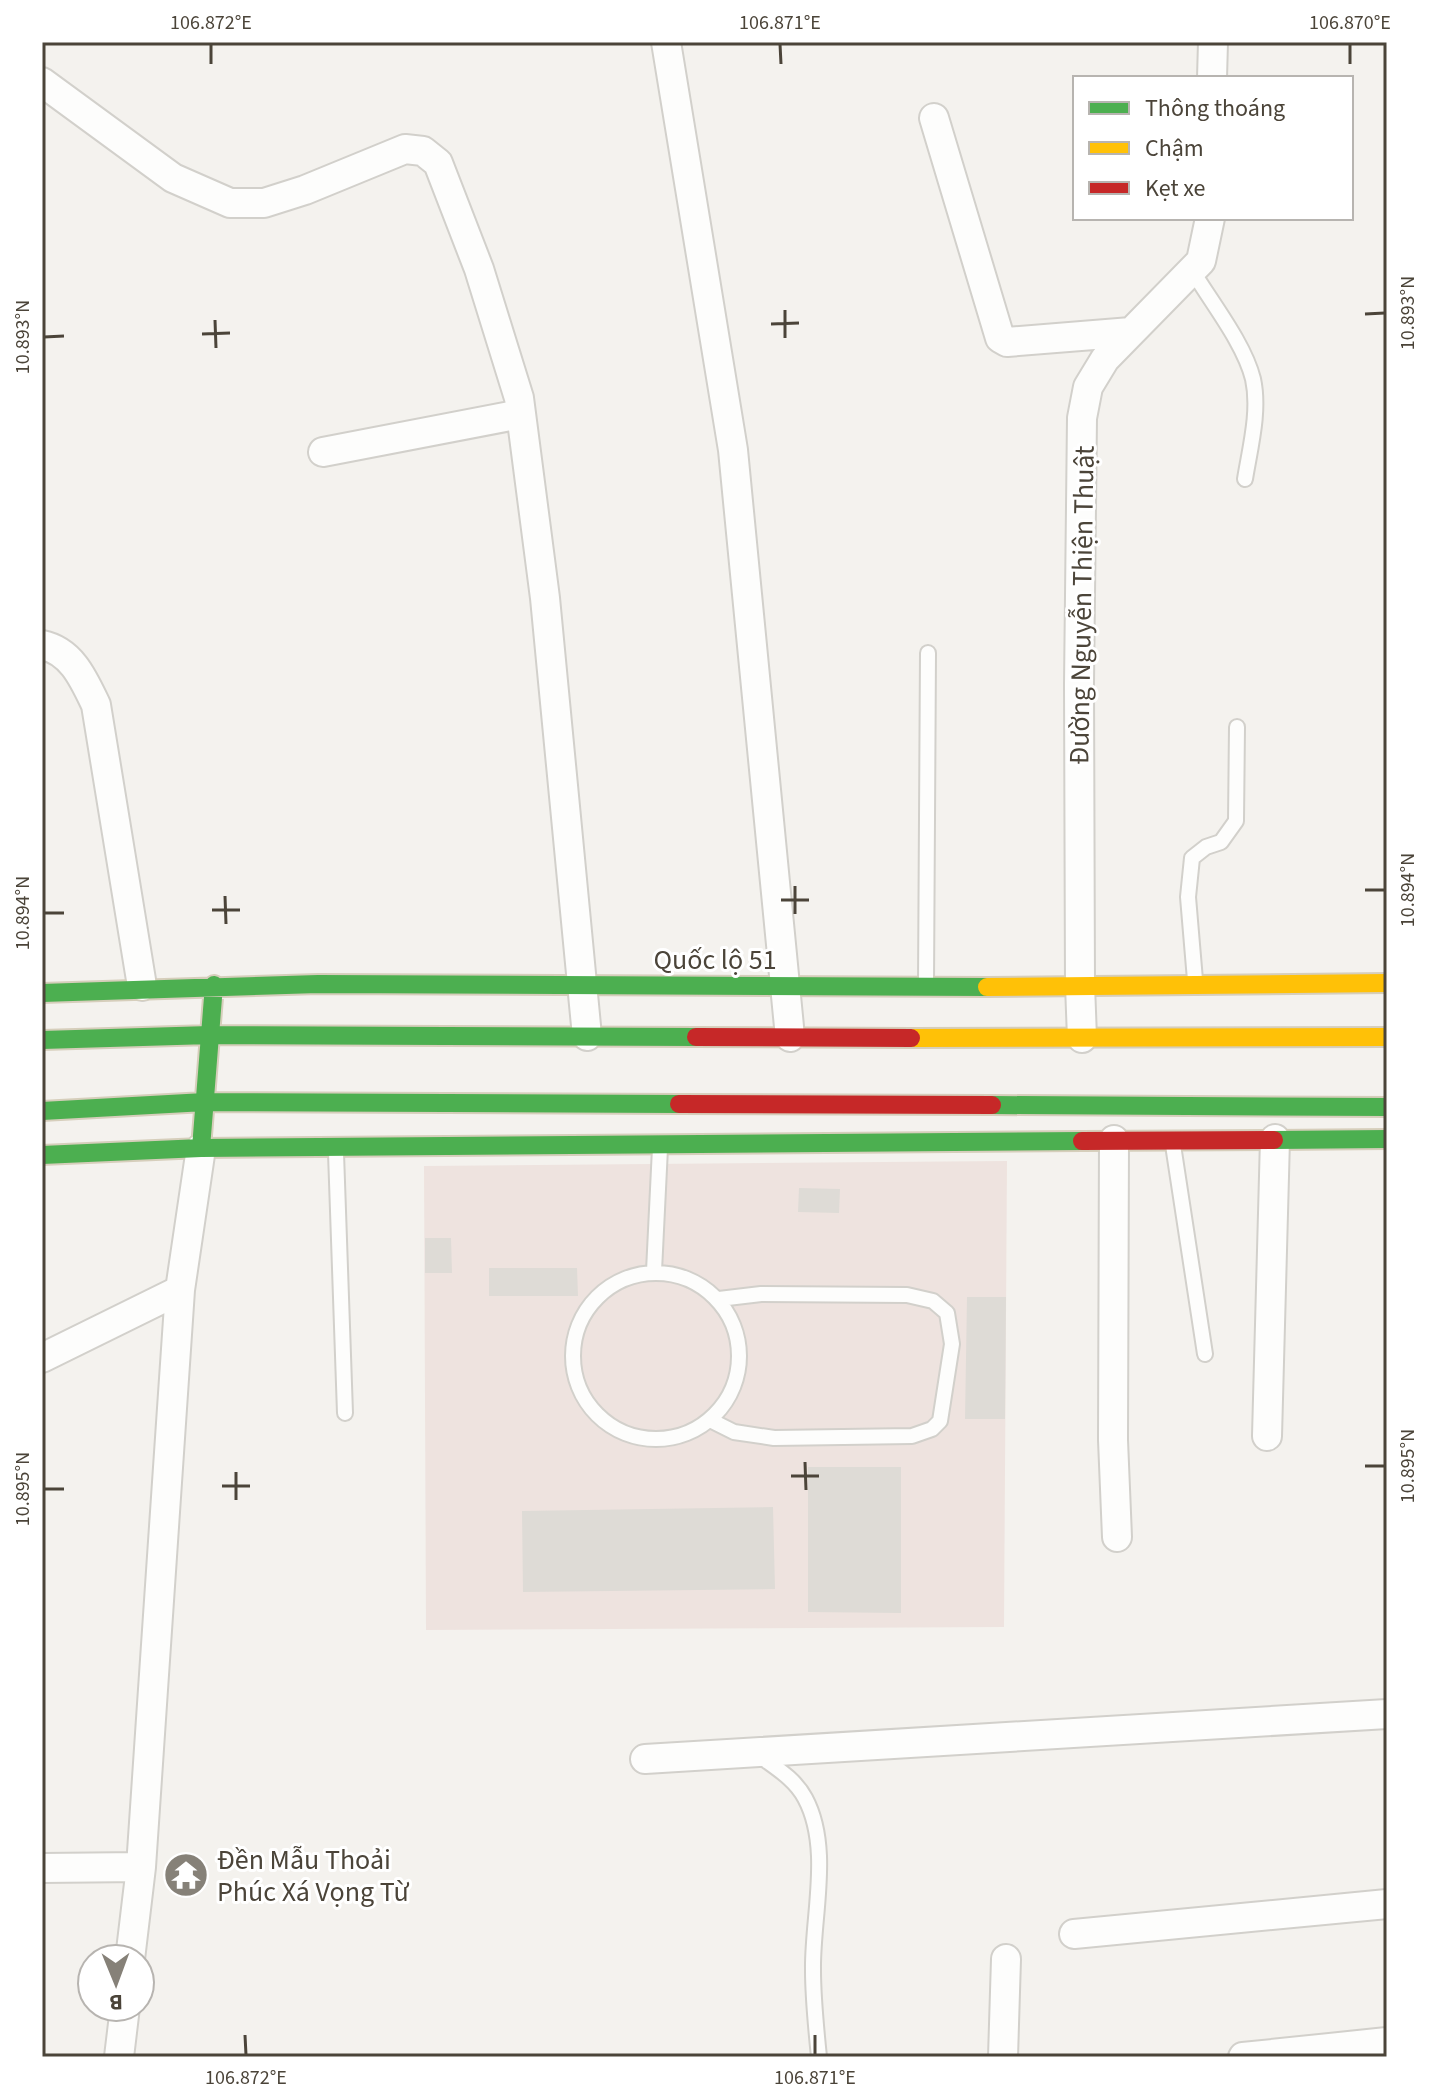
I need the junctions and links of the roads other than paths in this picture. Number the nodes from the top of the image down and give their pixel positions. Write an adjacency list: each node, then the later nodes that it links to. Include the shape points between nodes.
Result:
1 (666, 42): 21 (street, via 733,450)
2 (1213, 42): 3 (street)
3 (1212, 76)
4 (42, 82): 9 (street, via 173,178 230,203 264,203 405,149 423,151 438,163 479,269)
5 (934, 118): 8 (street, via 1000,338 1007,342)
6 (1210, 220): 7 (street, Đường Nguyễn Thiện Thuật, via 1201,261)
7 (1192, 270): 8 (street, Đường Nguyễn Thiện Thuật); 11 (lane, via 1253,380 1255,418)
8 (1131, 332): 19 (street, Đường Nguyễn Thiện Thuật, via 1088,387 1082,418)
9 (521, 414): 10 (street); 18 (street)
10 (323, 452)
11 (1245, 479)
12 (42, 645): 20 (street, via 57,648 80,673 96,705)
13 (928, 653): 22 (lane)
14 (1237, 727): 15 (lane, via 1236,821 1221,842 1192,858 1188,897)
15 (1195, 983): 16 (main road, Quốc lộ 51); 19 (main road, Quốc lộ 51)
16 (1387, 983)
17 (214, 985): 18 (main road, Quốc lộ 51); 20 (main road, Quốc lộ 51); 24 (main road)
18 (584, 985): 21 (main road, Quốc lộ 51); 25 (street)
19 (1080, 985): 22 (main road, Quốc lộ 51); 28 (street, Đường Nguyễn Thiện Thuật)
20 (142, 986): 23 (main road, Quốc lộ 51)
21 (785, 987): 22 (main road, Quốc lộ 51); 26 (street)
22 (925, 987)
23 (42, 993)
24 (210, 1035): 25 (main road); 29 (main road); 30 (main road)
25 (587, 1036): 26 (main road)
26 (790, 1037): 28 (main road)
27 (1387, 1037): 28 (main road)
28 (1082, 1038)
29 (42, 1040)
30 (205, 1102): 32 (main road); 33 (main road); 39 (main road)
31 (1387, 1107): 33 (main road)
32 (42, 1111)
33 (661, 1124): 36 (main road); 38 (main road); 41 (lane)
34 (1275, 1139): 35 (main road); 37 (main road); 48 (street)
35 (1387, 1139)
36 (1114, 1140): 37 (main road); 49 (street)
37 (1172, 1140): 44 (lane)
38 (336, 1147): 39 (main road); 46 (lane)
39 (201, 1148): 40 (main road); 42 (street)
40 (42, 1155)
41 (654, 1271): 43 (lane, via 690,1278); 47 (lane, via 616,1282 599,1294 578,1323 571,1358 580,1393 603,1421 635,1437 671,1439)
42 (180, 1290): 45 (street); 53 (street)
43 (719, 1299): 47 (lane, via 737,1330 741,1365 729,1399); 47 (lane, via 761,1294 907,1295 933,1301 947,1313 952,1344 940,1421 912,1436 774,1438 734,1432)
44 (1205, 1354)
45 (42, 1358)
46 (345, 1413)
47 (710, 1420)
48 (1267, 1436)
49 (1117, 1537)
50 (1387, 1714): 51 (street)
51 (755, 1753): 52 (street); 62 (lane, via 789,1777 805,1798 817,1840 813,1968)
52 (645, 1759)
53 (141, 1867): 54 (street); 57 (street)
54 (42, 1868)
55 (1387, 1904): 56 (street)
56 (1074, 1934)
57 (132, 1943)
58 (1006, 1959): 63 (street)
59 (123, 2023): 61 (street)
60 (1387, 2042): 64 (street)
61 (119, 2057)
62 (819, 2057)
63 (1003, 2057)
64 (1243, 2057)

